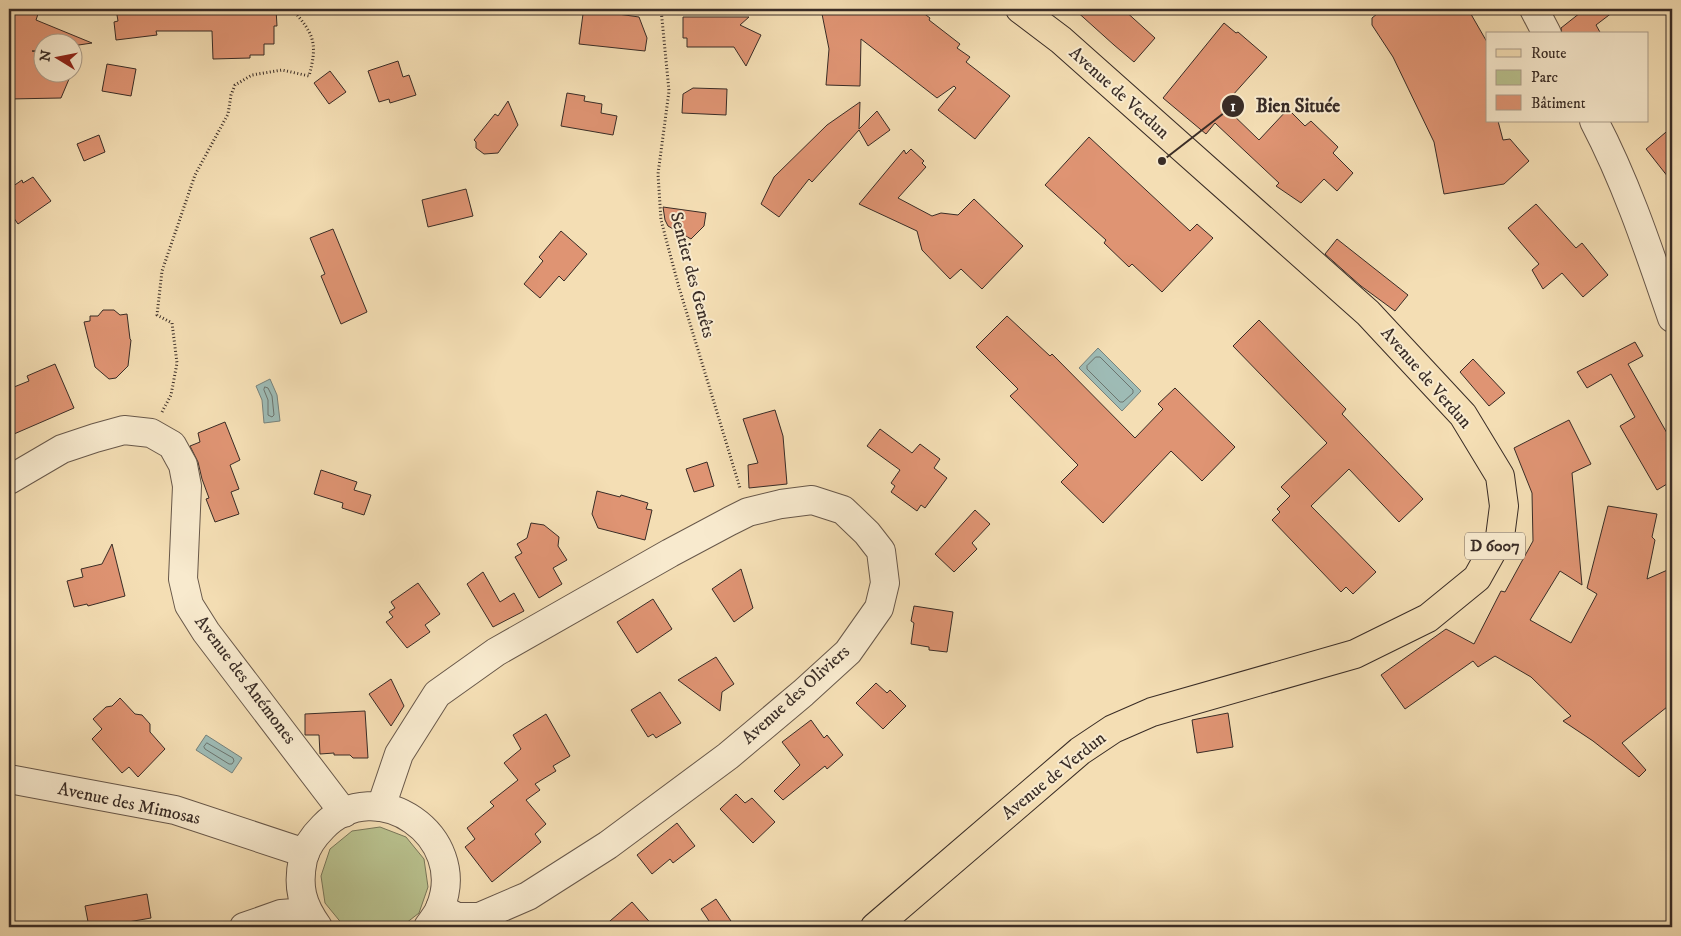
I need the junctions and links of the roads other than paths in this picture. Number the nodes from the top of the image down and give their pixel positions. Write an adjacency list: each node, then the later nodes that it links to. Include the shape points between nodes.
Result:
1 (1020, 9): 14 (main road, Avenue de Verdun / D 6007, via 1061,40 1368,313 1463,414 1500,476 1504,506 1500,537 1477,578 1428,618 1355,654 1152,712 1113,729 1080,751)
2 (1534, 9): 3 (street)
3 (1546, 32)
4 (1595, 122): 5 (street, via 1639,222)
5 (1672, 318)
6 (9, 480): 9 (street, Avenue des Anémones, via 62,448 124,430 151,434 172,445 184,465 187,486 183,579 189,605 206,632)
7 (9, 779): 10 (street, Avenue des Mimosas, via 175,810)
8 (381, 807): 9 (street, via 362,807); 11 (street, via 409,817 436,842 444,864 446,886); 11 (street, Avenue des Oliviers, via 399,754 437,694 496,652 748,512 812,500 843,510 881,552 885,583 879,608 848,652 728,756 608,845 528,896 480,917)
9 (344, 812): 10 (street, via 314,836)
10 (305, 853): 12 (street, via 300,873 301,893)
11 (434, 918)
12 (313, 920): 13 (street, via 281,914)
13 (244, 927)
14 (875, 927)

